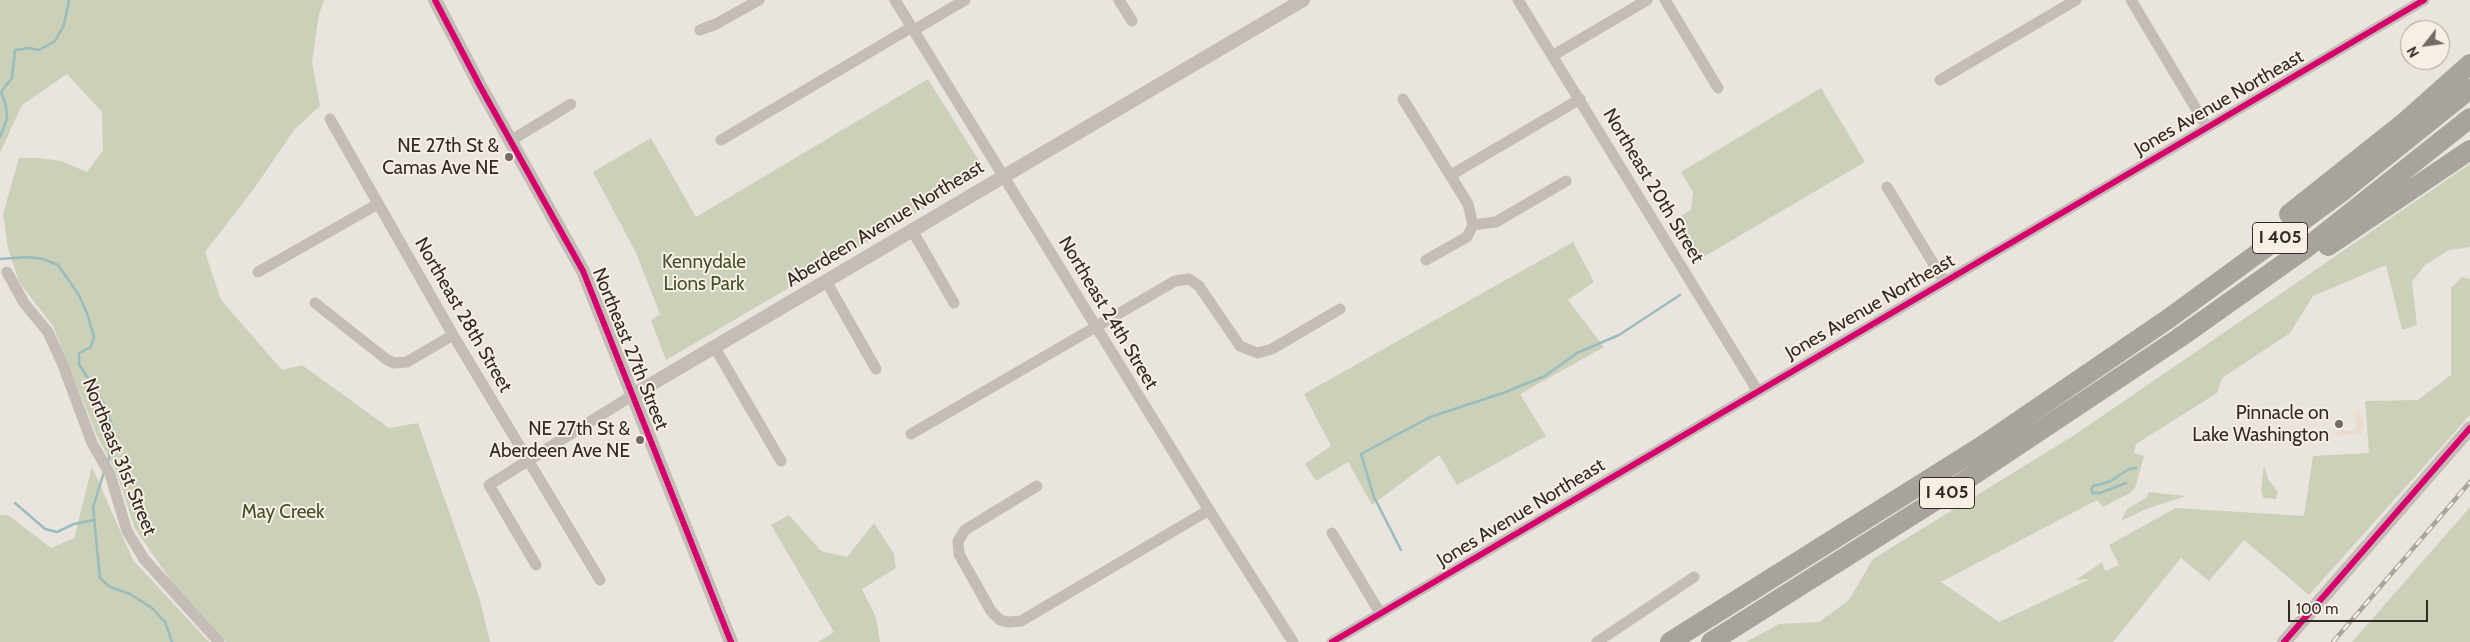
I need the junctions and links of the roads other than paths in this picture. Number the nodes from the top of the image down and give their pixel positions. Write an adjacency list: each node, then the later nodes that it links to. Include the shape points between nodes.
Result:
1 (435, 0): 28 (street, Northeast 27th Street)
2 (759, 0): 15 (street)
3 (895, 0): 14 (street, Northeast 24th Street)
4 (965, 0): 14 (street)
5 (1119, 0): 13 (street)
6 (1303, 0): 31 (street, Aberdeen Avenue Northeast)
7 (1518, 0): 16 (street, Northeast 20th Street)
8 (1647, 0): 16 (street)
9 (1665, 0): 19 (street)
10 (2076, 0): 18 (street)
11 (2131, 0): 26 (street)
12 (2424, 0): 26 (street, Jones Avenue Northeast)
13 (1132, 20)
14 (913, 29): 27 (street); 31 (street, Northeast 24th Street)
15 (700, 30)
16 (1552, 56): 22 (street, Northeast 20th Street)
17 (2470, 64): 50 (highway, via 2351,166)
18 (1940, 80)
19 (1718, 88)
20 (2470, 88): 50 (highway, I 405, via 2284,235)
21 (1404, 99): 30 (street)
22 (1580, 99): 30 (street); 51 (street, Northeast 20th Street)
23 (571, 104): 28 (street)
24 (330, 118): 34 (street, Northeast 28th Street)
25 (2470, 118): 47 (highway, I 405, via 2306,248)
26 (2207, 127): 41 (street, Jones Avenue Northeast)
27 (721, 140)
28 (510, 141): 52 (street, Northeast 27th Street, via 583,271)
29 (2470, 150): 47 (highway, via 2295,268)
30 (1450, 175): 35 (street, via 1471,211)
31 (1004, 176): 36 (street, Aberdeen Avenue Northeast); 45 (street, Northeast 24th Street)
32 (1566, 181): 35 (street, via 1496,222)
33 (1887, 188): 41 (street)
34 (378, 204): 39 (street); 46 (street, Northeast 28th Street)
35 (1473, 225): 37 (street, via 1466,237)
36 (912, 230): 40 (street, Aberdeen Avenue Northeast); 43 (street)
37 (1426, 260)
38 (7, 272): 64 (street, Northeast 31st Street, via 24,303 48,332 83,422 110,474 121,518 132,540 144,559)
39 (258, 272)
40 (826, 281): 48 (street, Aberdeen Avenue Northeast); 49 (street)
41 (1944, 281): 51 (street, Jones Avenue Northeast)
42 (315, 303): 46 (street, via 394,363 407,362)
43 (954, 303)
44 (1340, 308): 45 (street, via 1272,348 1257,353 1248,351 1233,339 1204,292 1189,279 1168,285)
45 (1096, 327): 54 (street); 58 (street, Northeast 24th Street)
46 (453, 336): 55 (street, Northeast 28th Street)
47 (2179, 338): 70 (highway, I 405, via 1936,500)
48 (714, 346): 52 (street, Aberdeen Avenue Northeast); 56 (street)
49 (876, 369)
50 (2082, 378): 69 (highway, I 405, via 1926,482)
51 (1758, 390): 63 (street, Jones Avenue Northeast)
52 (633, 396): 55 (street, Aberdeen Avenue Northeast); 65 (street, Northeast 27th Street)
53 (2470, 428): 71 (street)
54 (911, 434)
55 (529, 460): 60 (street, Aberdeen Avenue Northeast, via 490,485); 62 (street, Northeast 28th Street)
56 (782, 461)
57 (1037, 486): 58 (street, via 965,530 958,541 960,554 991,611 1000,620 1008,622 1021,622)
58 (1209, 510): 66 (street, Northeast 24th Street)
59 (1332, 533): 63 (street)
60 (536, 565)
61 (1694, 577): 68 (street)
62 (600, 580)
63 (1380, 613): 67 (street, Jones Avenue Northeast)
64 (219, 642)
65 (731, 642)
66 (1293, 642)
67 (1332, 642)
68 (1597, 642)
69 (1670, 642)
70 (1711, 642)
71 (2284, 642)

